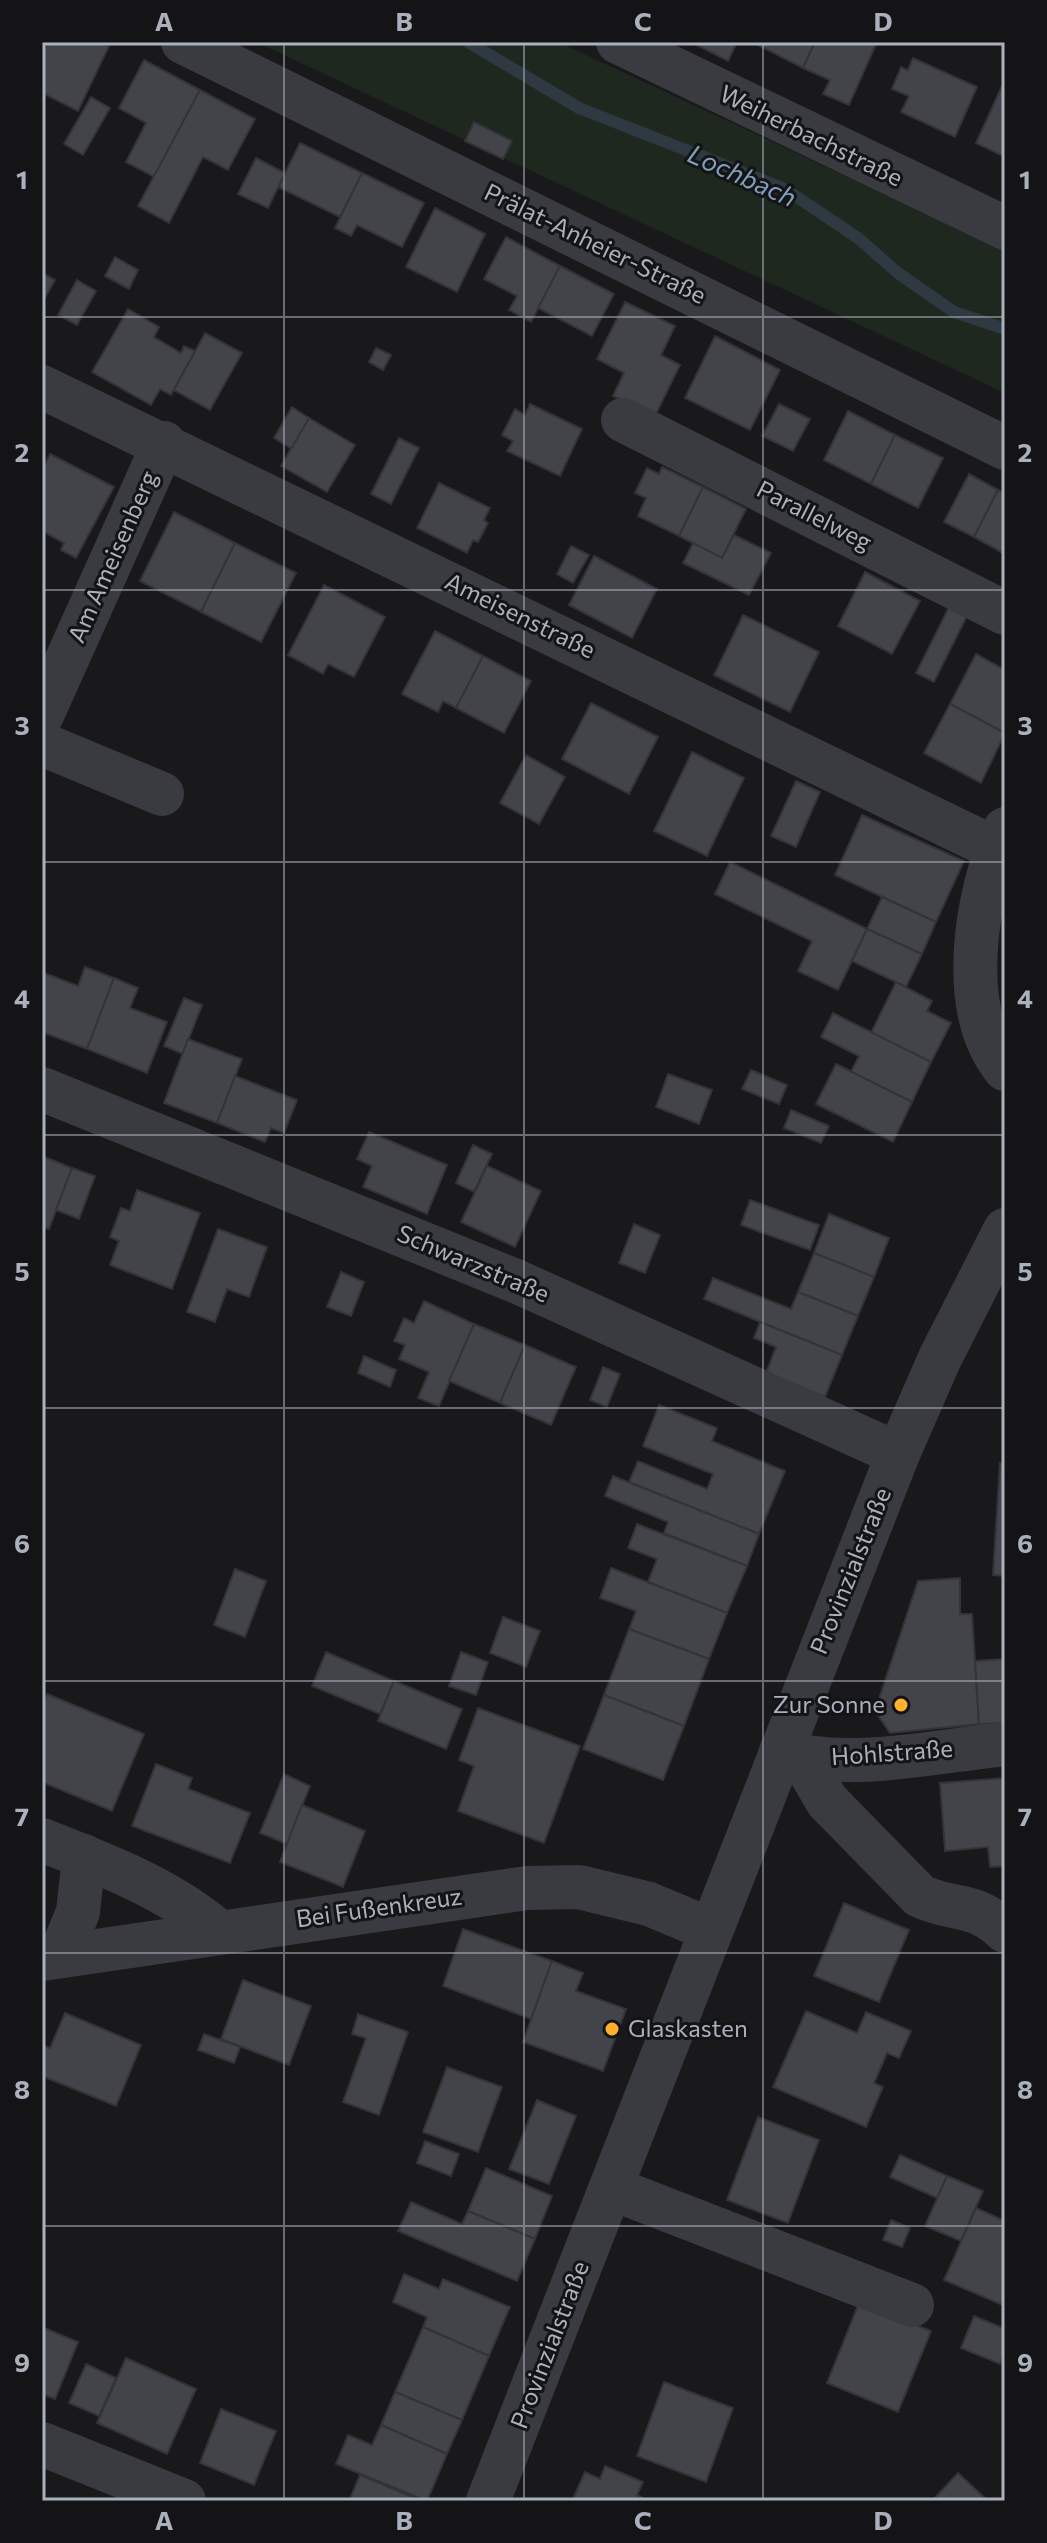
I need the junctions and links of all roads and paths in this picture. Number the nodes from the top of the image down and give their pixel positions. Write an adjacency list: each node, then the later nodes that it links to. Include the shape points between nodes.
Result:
1 (183, 42): 7 (street, Prälat-Anheier-Straße)
2 (618, 42): 3 (street, Weiherbachstraße)
3 (1005, 228)
4 (42, 387): 6 (street, Ameisenstraße)
5 (623, 420): 8 (street, Parallelweg)
6 (164, 443): 9 (street, Am Ameisenberg); 12 (street, Ameisenstraße)
7 (1005, 448)
8 (1005, 613)
9 (42, 715)
10 (42, 744): 11 (street)
11 (162, 794)
12 (1001, 839): 13 (street, via 979,910 976,980 985,1028)
13 (1005, 1069)
14 (42, 1089): 16 (street, Schwarzstraße, via 518,1282)
15 (1005, 1230): 16 (street, Provinzialstraße)
16 (898, 1454): 18 (street, Provinzialstraße)
17 (1005, 1744): 18 (street, Hohlstraße, via 842,1760)
18 (791, 1754): 21 (street, Provinzialstraße); 23 (street, via 827,1801 920,1896 975,1909)
19 (42, 1840): 20 (street)
20 (84, 1856): 22 (street, via 190,1908); 24 (street, via 78,1912)
21 (711, 1930): 22 (street, Bei Fußenkreuz, via 649,1904 579,1887 527,1888); 25 (street, Provinzialstraße)
22 (218, 1931): 24 (street, Bei Fußenkreuz)
23 (1005, 1931)
24 (51, 1958)
25 (611, 2188): 26 (street); 29 (street, Provinzialstraße)
26 (912, 2305)
27 (42, 2444): 28 (street)
28 (184, 2501)
29 (488, 2501)

